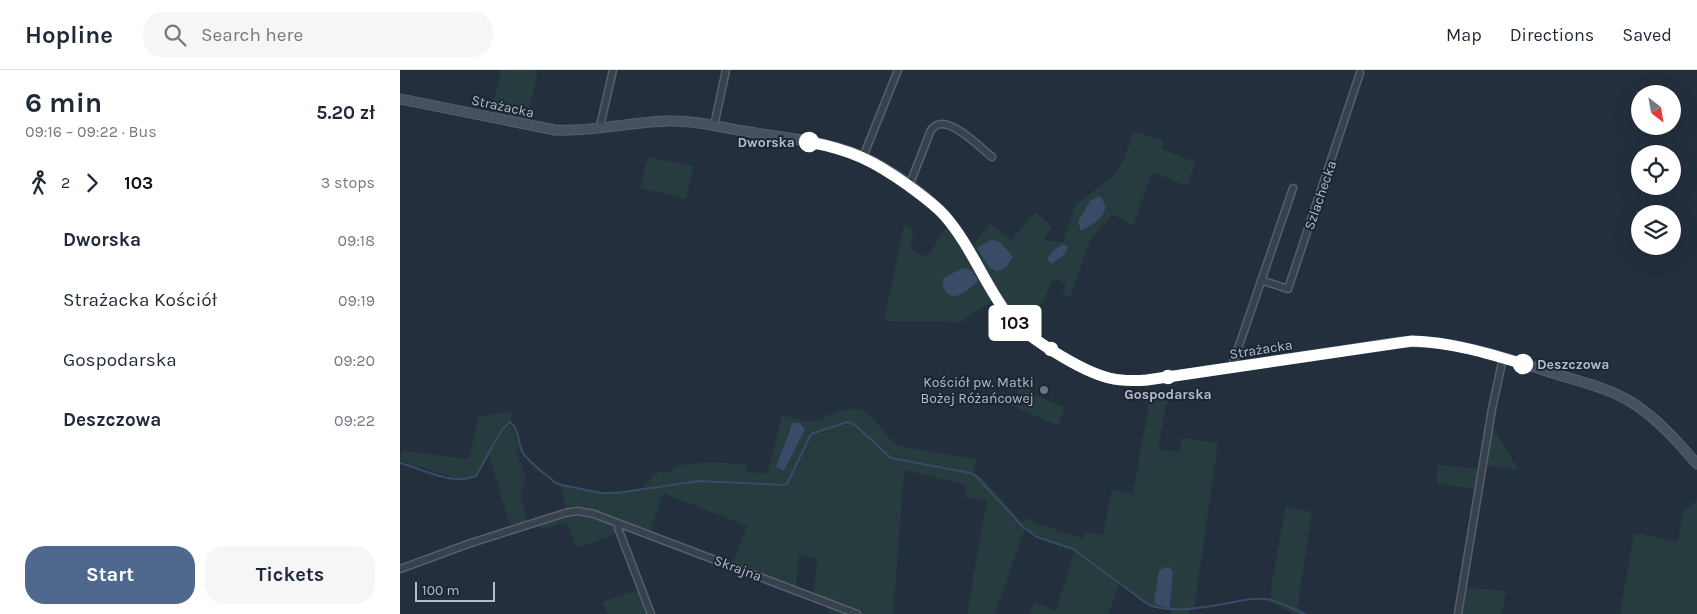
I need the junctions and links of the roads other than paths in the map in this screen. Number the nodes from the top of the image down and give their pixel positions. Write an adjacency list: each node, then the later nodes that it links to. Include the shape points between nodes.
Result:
1 (613, 70): 7 (street)
2 (726, 70): 6 (street)
3 (898, 70): 8 (street)
4 (1360, 72): 12 (street, Szlachecka, via 1288,289)
5 (400, 99): 7 (street, Strażacka, via 546,129)
6 (714, 126): 7 (street, Strażacka, via 669,121); 8 (street, Strażacka, via 830,146)
7 (601, 128)
8 (863, 157): 10 (street, Strażacka)
9 (992, 157): 10 (street, via 956,129 938,124 931,130)
10 (909, 186): 14 (street, Strażacka, via 950,222 1015,323 1027,334 1080,366 1108,377 1134,381)
11 (1293, 188): 12 (street)
12 (1261, 280): 14 (street)
13 (1503, 358): 14 (street, Strażacka, via 1438,343 1412,341); 15 (street, Strażacka, via 1621,396 1659,422); 20 (street)
14 (1233, 367)
15 (1697, 464)
16 (619, 524): 17 (street, Skrajna, via 594,514 564,513); 18 (street); 19 (street, Skrajna)
17 (400, 569)
18 (651, 614)
19 (857, 614)
20 (1458, 614)

